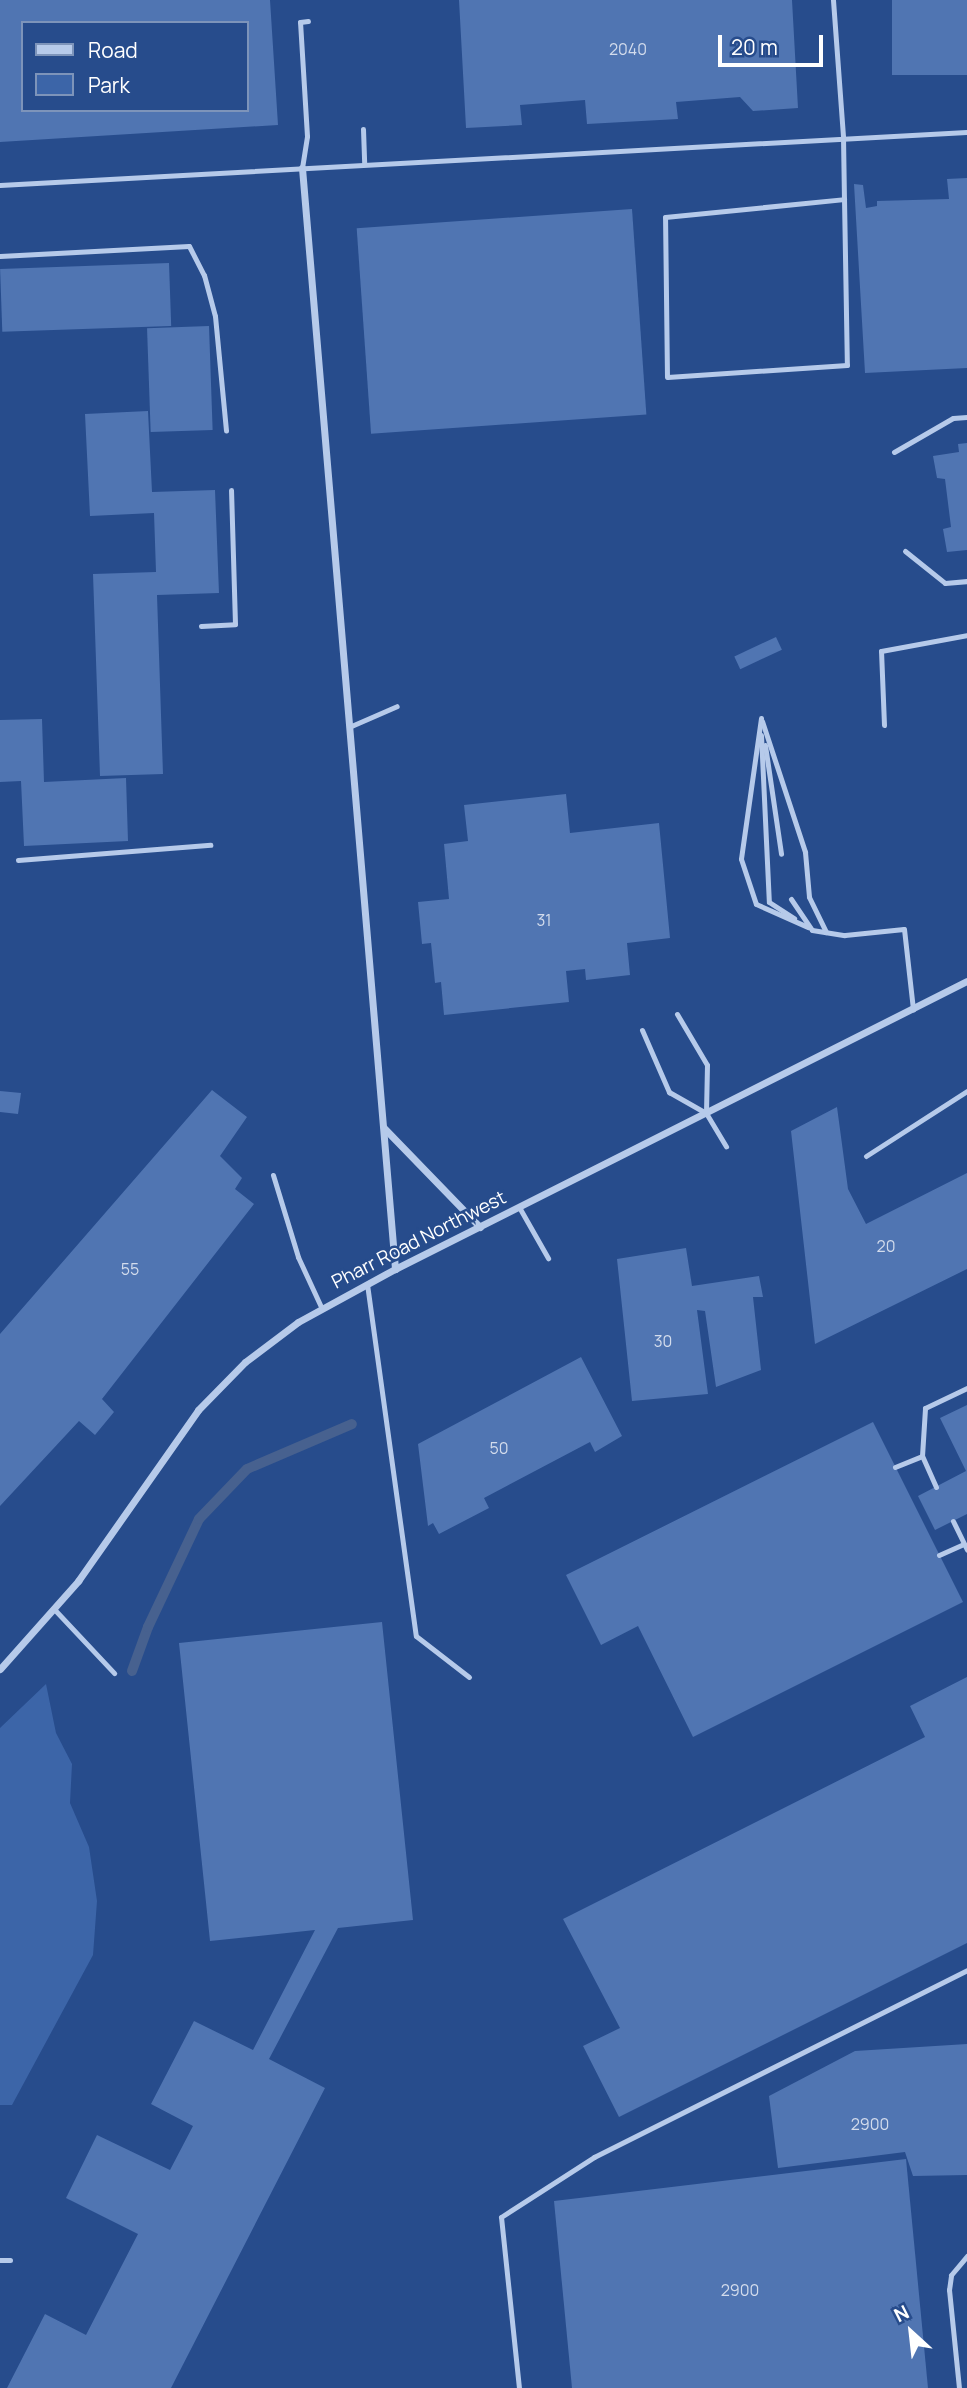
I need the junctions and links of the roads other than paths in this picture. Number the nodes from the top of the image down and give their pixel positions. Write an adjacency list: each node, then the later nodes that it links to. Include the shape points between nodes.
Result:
1 (833, 0): 5 (lane)
2 (308, 21): 7 (lane, via 299,22 307,136)
3 (363, 129): 6 (lane)
4 (967, 132): 5 (lane)
5 (843, 136): 6 (lane); 9 (lane)
6 (364, 164): 7 (lane)
7 (302, 167): 8 (lane); 22 (street)
8 (0, 185)
9 (844, 199): 9 (lane, via 666,217 667,377 847,365)
10 (0, 256): 12 (lane, via 189,246 204,275 215,316)
11 (967, 417): 13 (lane, via 953,418)
12 (226, 430)
13 (894, 452)
14 (231, 490): 17 (lane, via 235,624)
15 (905, 551): 16 (lane, via 945,583)
16 (967, 581)
17 (201, 626)
18 (967, 635): 21 (lane, via 881,651)
19 (397, 706): 22 (lane)
20 (761, 718): 24 (lane); 27 (lane, via 769,902); 27 (lane, via 741,859 756,904); 28 (lane, via 805,852 809,897)
21 (884, 724)
22 (349, 727): 35 (street)
23 (210, 845): 25 (lane)
24 (781, 854)
25 (18, 860)
26 (791, 899): 27 (lane)
27 (810, 928): 28 (lane)
28 (826, 932): 30 (lane, via 845,936 904,929)
29 (967, 981): 30 (street, Pharr Road Northwest)
30 (913, 1009): 34 (street, Pharr Road Northwest)
31 (677, 1014): 34 (lane, via 707,1065)
32 (642, 1030): 34 (lane, via 669,1092)
33 (967, 1091): 37 (lane)
34 (706, 1113): 36 (lane); 39 (street, Pharr Road Northwest)
35 (383, 1127): 40 (street); 42 (street)
36 (726, 1146)
37 (866, 1156)
38 (273, 1175): 44 (lane, via 298,1257)
39 (519, 1207): 40 (street, Pharr Road Northwest); 41 (lane)
40 (480, 1227): 42 (street, Pharr Road Northwest)
41 (548, 1258)
42 (395, 1269): 43 (street, Pharr Road Northwest)
43 (367, 1283): 44 (street, Pharr Road Northwest); 55 (lane, via 416,1636)
44 (321, 1309): 52 (street, Pharr Road Northwest, via 244,1362 198,1410)
45 (967, 1388): 46 (lane, via 925,1408)
46 (922, 1455): 47 (lane); 48 (lane)
47 (895, 1467)
48 (936, 1487)
49 (953, 1521): 50 (lane)
50 (966, 1547): 51 (lane)
51 (939, 1555)
52 (54, 1609): 53 (street, Pharr Road Northwest); 54 (lane)
53 (0, 1669)
54 (114, 1673)
55 (469, 1677)
56 (967, 1970): 60 (lane, via 594,2157 501,2217)
57 (967, 2256): 61 (lane, via 951,2275 949,2290)
58 (0, 2260): 59 (lane)
59 (10, 2260)
60 (519, 2388)
61 (959, 2388)

